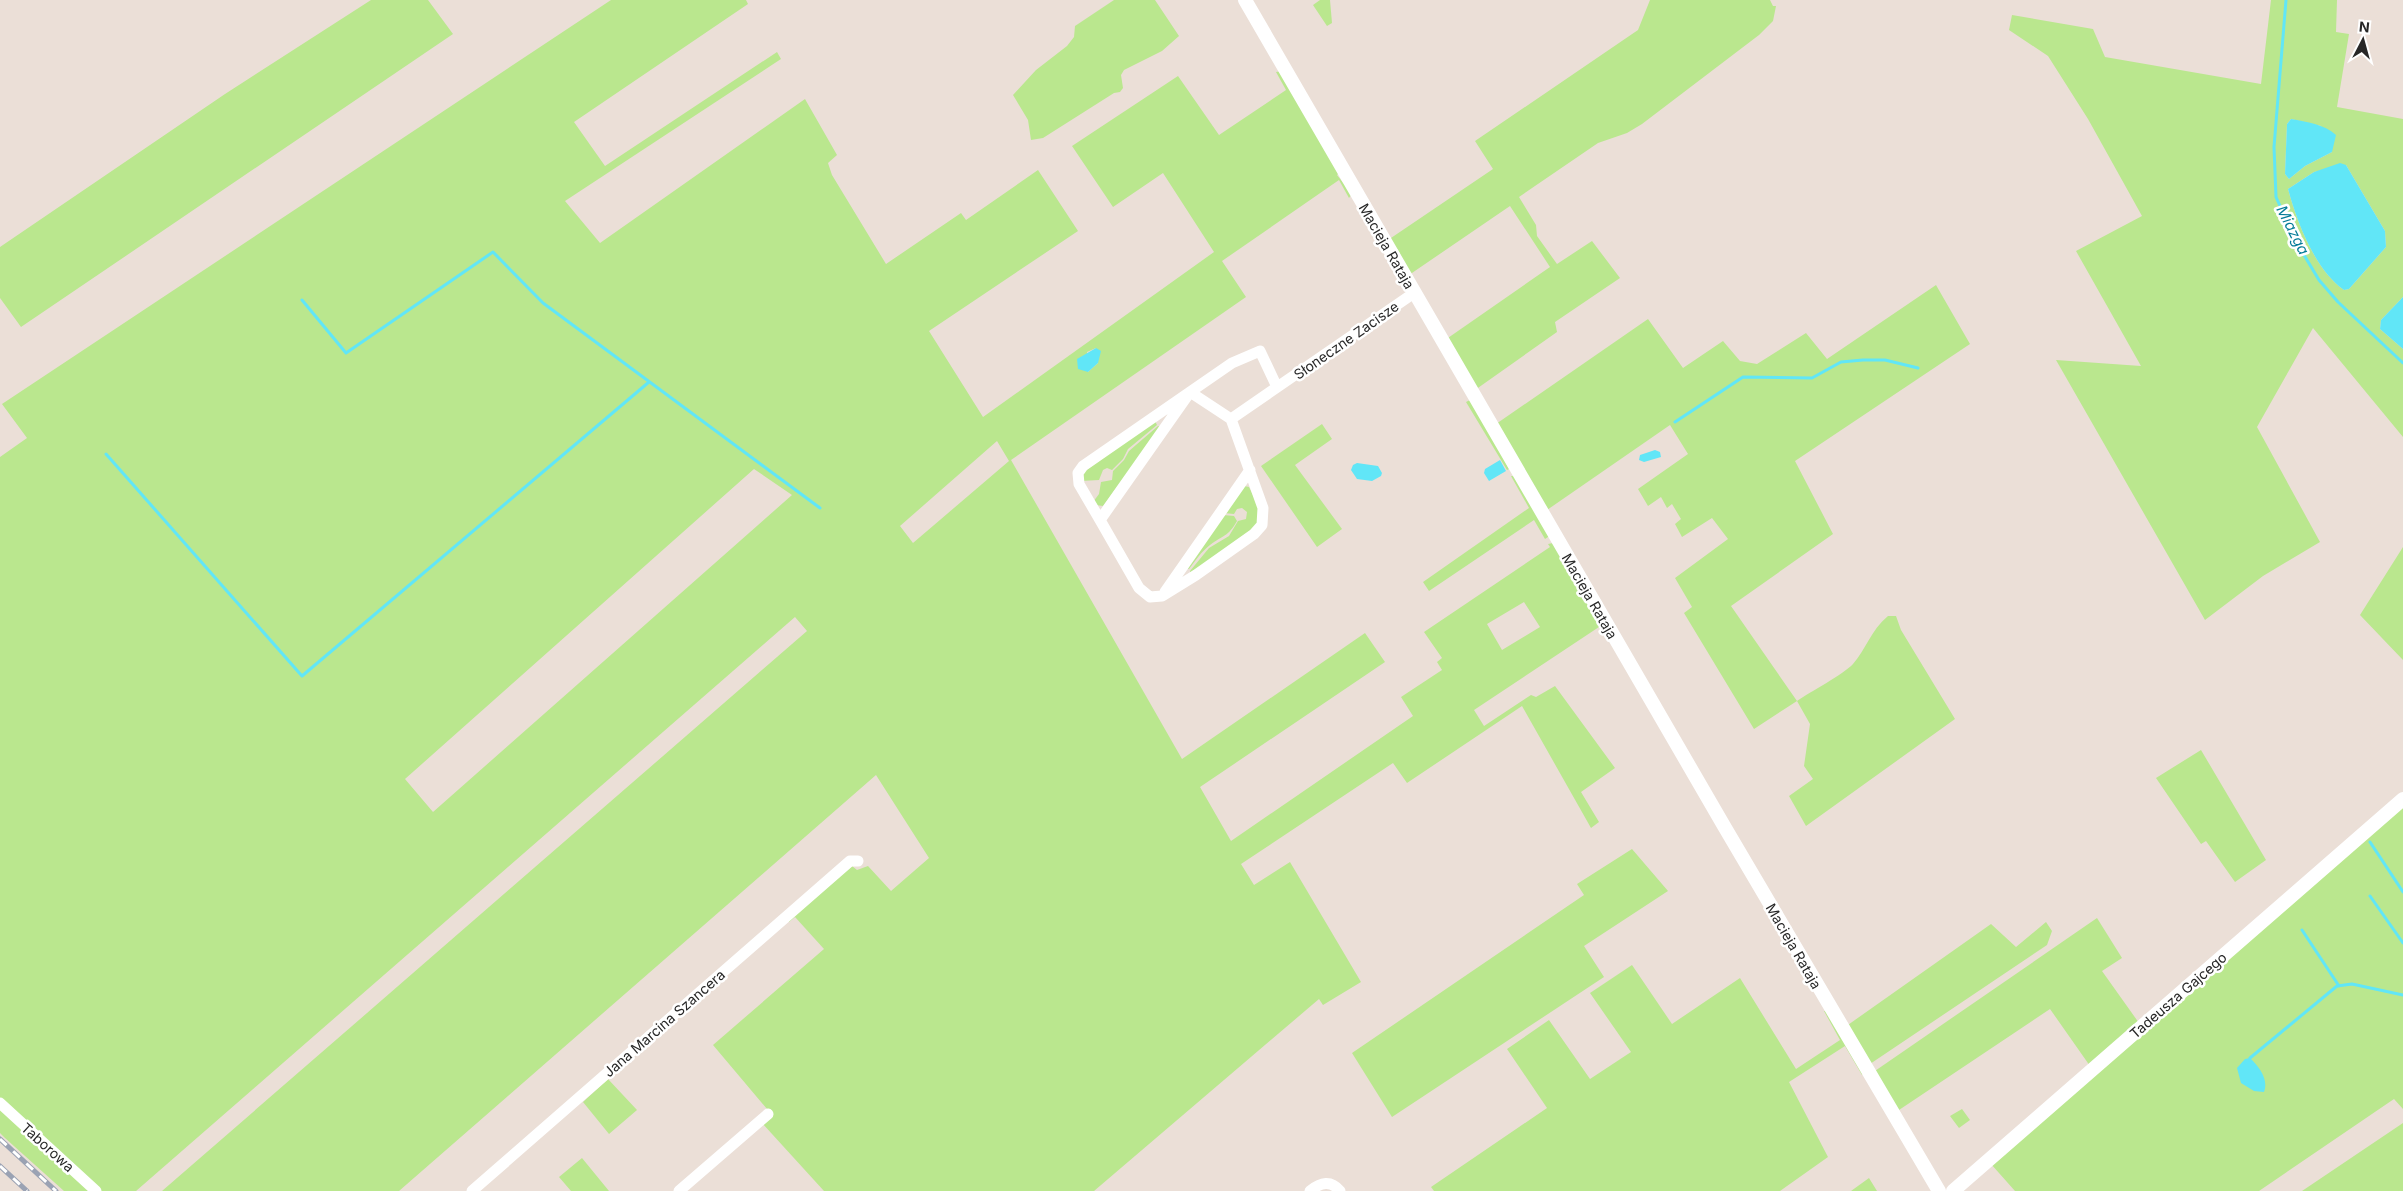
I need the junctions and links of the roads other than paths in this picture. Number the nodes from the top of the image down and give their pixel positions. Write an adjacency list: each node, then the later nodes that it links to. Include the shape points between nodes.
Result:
1 (1245, 0): 2 (street, Macieja Rataja)
2 (1414, 293): 3 (street, Słoneczne Zacisze); 18 (street, Macieja Rataja)
3 (1277, 387): 4 (street, Słoneczne Zacisze, via 1260,351 1232,363); 5 (street, Słoneczne Zacisze)
4 (1190, 392): 5 (street); 7 (street, Słoneczne Zacisze); 7 (street, Słoneczne Zacisze, via 1080,469 1077,475 1079,484)
5 (1231, 419): 6 (street)
6 (1250, 470): 8 (street); 8 (street, via 1264,510 1264,520 1259,529)
7 (1100, 520): 8 (street, Słoneczne Zacisze, via 1141,591 1150,597)
8 (1162, 596)
9 (2403, 800): 19 (street, Tadeusza Gajcego)
10 (858, 861): 14 (street, Jana Marcina Szancera, via 850,861)
11 (0, 1103): 13 (street, Taborowa)
12 (768, 1114): 15 (street)
13 (96, 1191)
14 (472, 1191)
15 (679, 1191)
16 (1310, 1191): 17 (street, via 1326,1183 1333,1184)
17 (1340, 1191)
18 (1939, 1191)
19 (1953, 1191)

